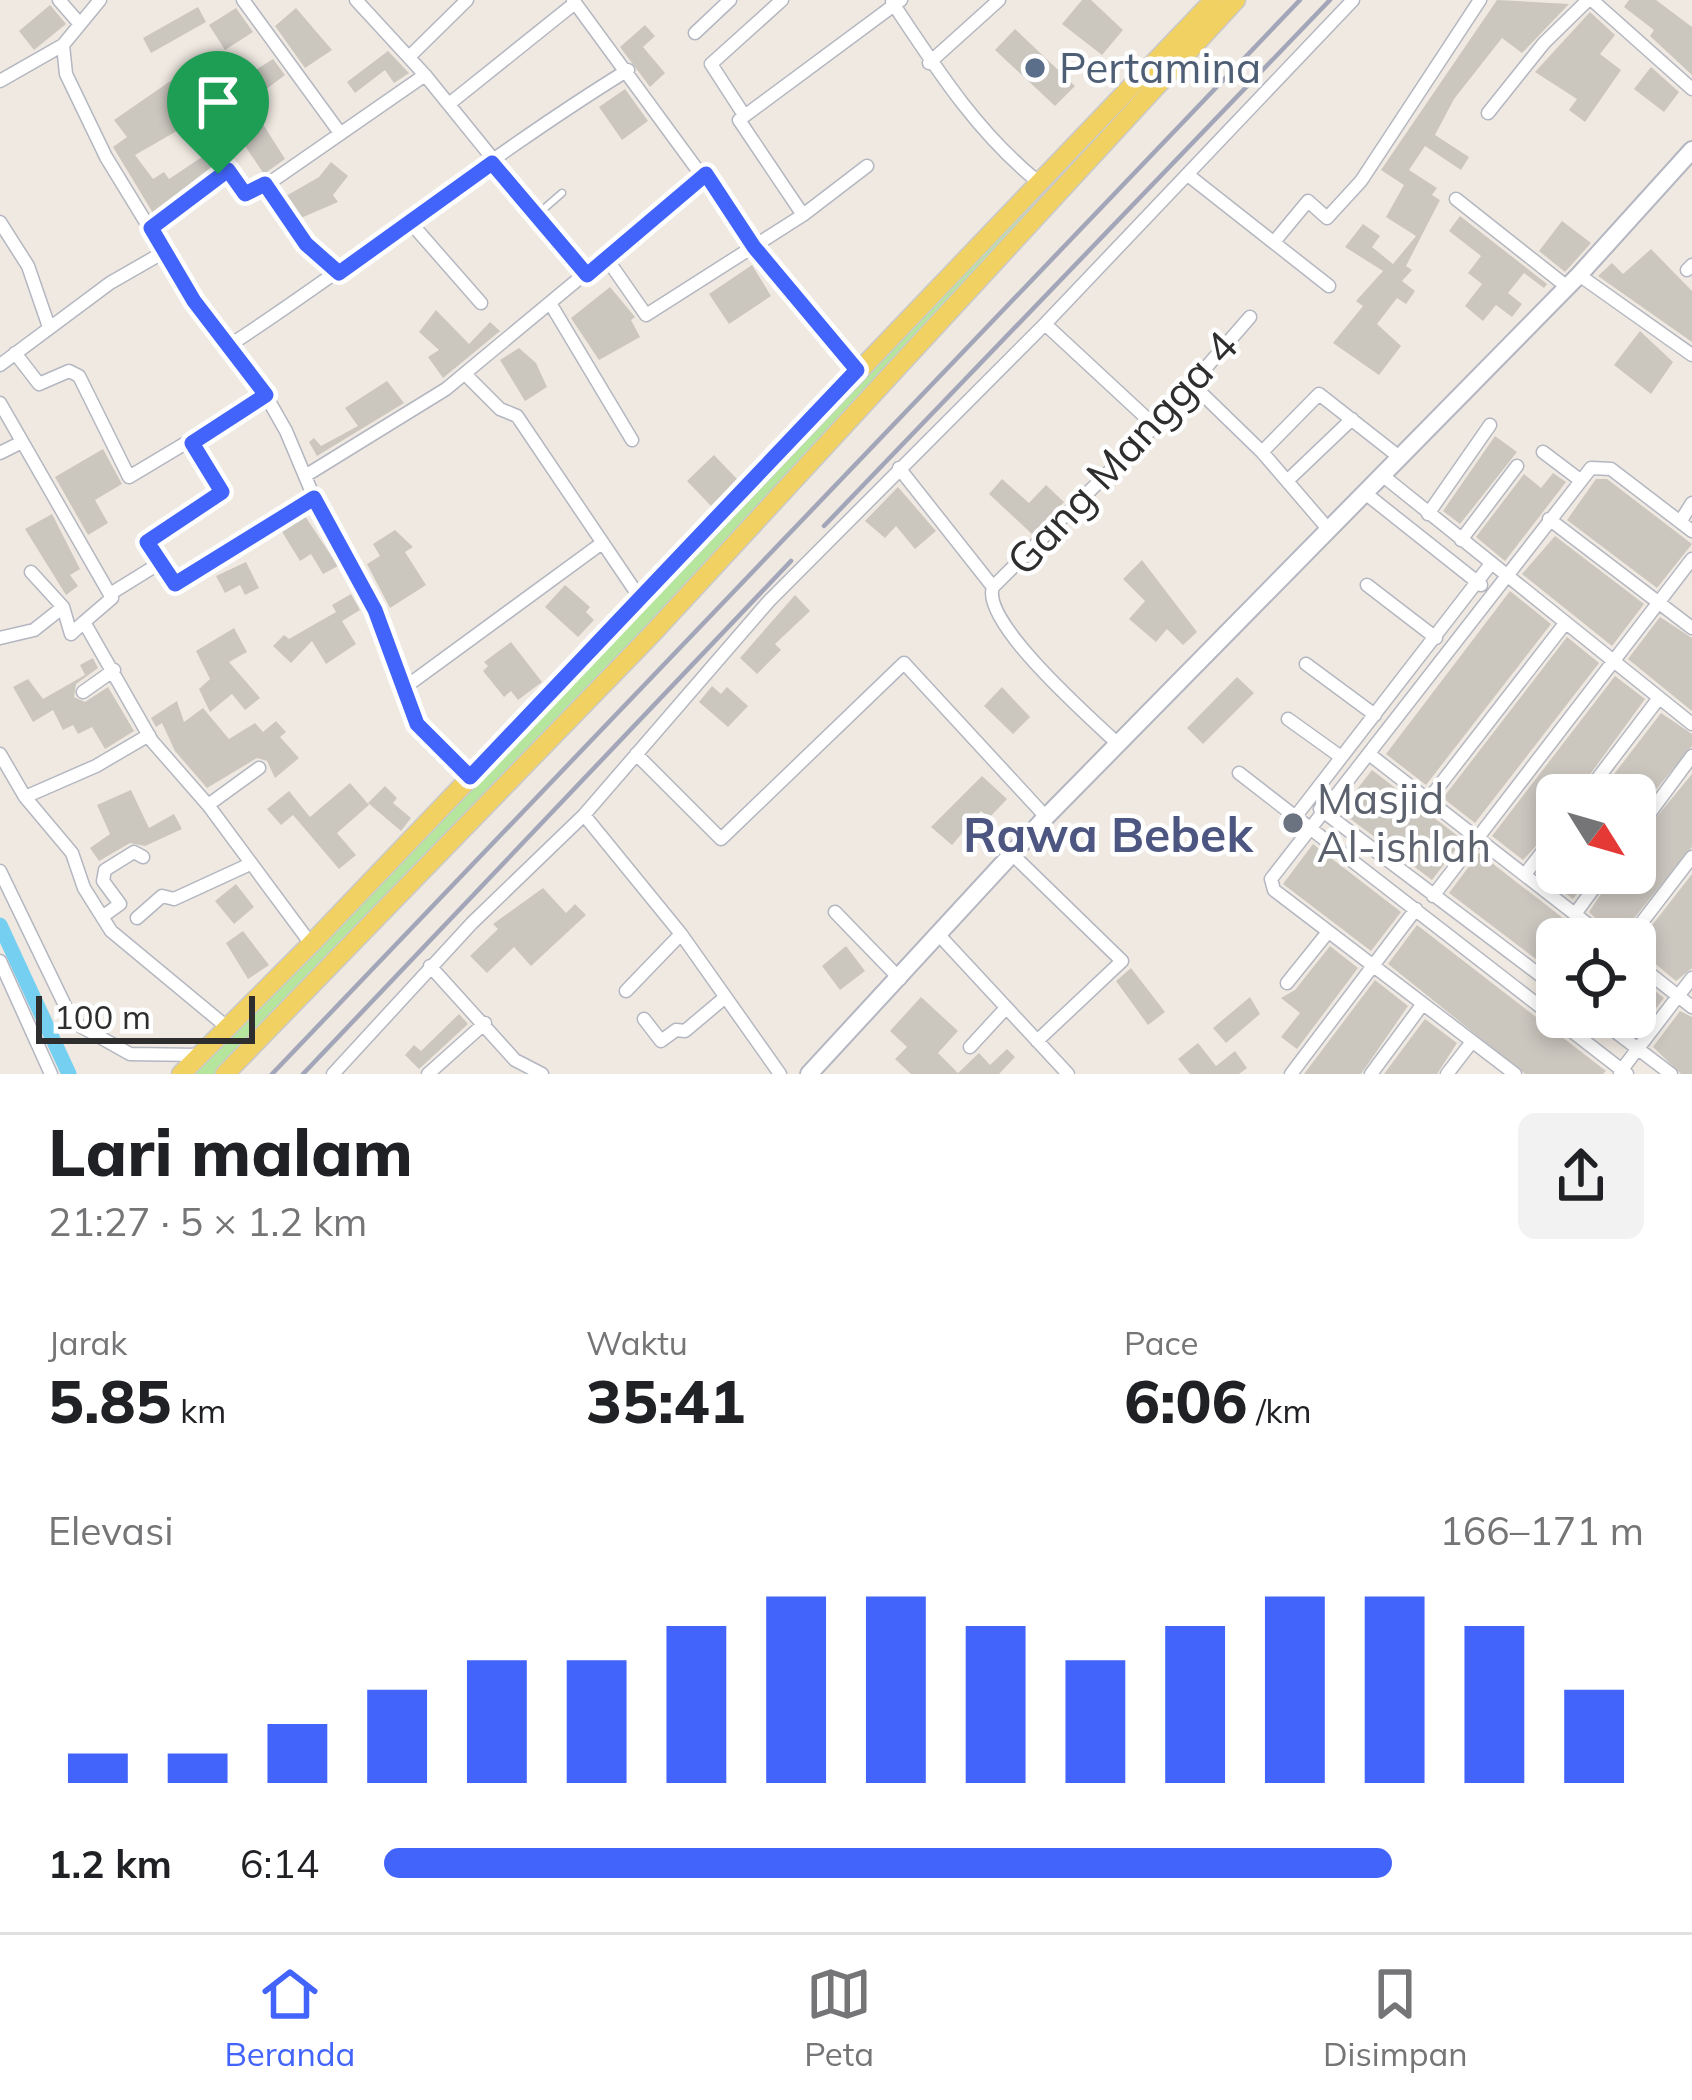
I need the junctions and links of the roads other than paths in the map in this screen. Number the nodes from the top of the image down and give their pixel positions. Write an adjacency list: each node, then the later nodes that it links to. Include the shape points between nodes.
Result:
1 (59, 0): 16 (street)
2 (100, 0): 16 (street)
3 (243, 0): 29 (street)
4 (356, 0): 19 (street)
5 (467, 0): 19 (street)
6 (730, 0): 17 (street)
7 (782, 0): 27 (street, via 710,64)
8 (999, 0): 20 (street)
9 (1214, 0): 28 (main road)
10 (1236, 0): 28 (main road)
11 (1353, 0): 34 (street)
12 (1480, 0): 44 (street, via 1361,181 1329,217 1308,201)
13 (1590, 0): 24 (street); 26 (street)
14 (574, 2): 21 (street); 25 (street)
15 (895, 2): 20 (street); 27 (street)
16 (79, 23): 18 (street)
17 (695, 33)
18 (63, 45): 23 (street); 43 (street, via 66,74 89,123)
19 (409, 57): 22 (street)
20 (929, 63): 35 (street, via 1002,152)
21 (628, 70): 31 (street); 33 (street)
22 (425, 74): 25 (street); 29 (street)
23 (0, 81)
24 (1692, 89)
25 (449, 104): 31 (street)
26 (1488, 113)
27 (744, 116): 39 (street, via 740,124)
28 (1112, 117): 35 (main road); 107 (main road, via 1077,176)
29 (340, 133): 36 (street)
30 (1692, 150): 50 (street)
31 (492, 163): 40 (street); 42 (street)
32 (867, 166): 39 (street)
33 (706, 174): 45 (street); 47 (street)
34 (1188, 175): 44 (street); 55 (street)
35 (1037, 181): 61 (main road)
36 (265, 184): 43 (street, via 245,194 224,170); 48 (street, via 306,244)
37 (562, 194): 40 (lane)
38 (1456, 199): 50 (street)
39 (803, 214): 45 (street)
40 (536, 215): 49 (street)
41 (0, 222): 56 (street, via 28,266)
42 (410, 222): 48 (street); 52 (street)
43 (151, 228): 46 (street)
44 (1274, 242): 51 (street)
45 (754, 247): 47 (street, via 646,315); 61 (street)
46 (164, 252): 56 (street); 57 (street)
47 (607, 259): 49 (street)
48 (339, 273): 57 (street)
49 (587, 275): 53 (street)
50 (1572, 280): 59 (street); 75 (street)
51 (1329, 286)
52 (481, 303)
53 (550, 303): 62 (street); 69 (street)
54 (1250, 317): 63 (street, Gang Mangga 4)
55 (1045, 324): 68 (street); 77 (street)
56 (49, 327): 58 (street)
57 (230, 345): 64 (street)
58 (15, 353): 60 (street); 71 (street, via 39,384 69,370 79,376 129,477)
59 (1692, 355)
60 (0, 365)
61 (857, 370): 101 (main road)
62 (465, 374): 79 (street); 90 (street, via 518,416)
63 (1193, 385): 68 (street, Gang Mangga 4); 72 (street)
64 (266, 395): 71 (street); 79 (street)
65 (0, 403): 70 (street)
66 (1352, 418): 72 (street, via 1318,394); 75 (street); 81 (street)
67 (1490, 425): 85 (street)
68 (1155, 426): 98 (street, Gang Mangga 4)
69 (632, 440)
70 (22, 442): 74 (street); 100 (street)
71 (192, 443): 92 (street, via 222,492 147,542)
72 (1262, 452): 81 (street)
73 (1543, 452): 80 (street)
74 (0, 453)
75 (1398, 457): 78 (street)
76 (1517, 466): 89 (street)
77 (899, 468): 98 (street); 122 (street)
78 (1382, 475): 82 (street); 85 (street)
79 (305, 476): 83 (street)
80 (1580, 480): 86 (street); 87 (street, via 1604,465)
81 (1287, 482): 88 (street)
82 (1365, 493): 88 (street); 96 (street)
83 (314, 498): 92 (street, via 175,584); 113 (street, via 371,601)
84 (1692, 503): 87 (street)
85 (1428, 514): 89 (street)
86 (1549, 519): 95 (street); 102 (street)
87 (1686, 526)
88 (1329, 530): 120 (street)
89 (1461, 540): 93 (street)
90 (602, 543): 101 (street); 113 (street)
91 (1692, 559): 102 (street)
92 (160, 562): 100 (street)
93 (1490, 565): 95 (street); 96 (street)
94 (31, 572): 103 (street)
95 (1503, 576): 99 (street); 105 (street)
96 (1478, 583): 99 (street); 109 (street)
97 (1367, 585): 109 (street)
98 (993, 587): 120 (street, via 992,604 1010,632)
99 (1492, 593): 123 (street)
100 (111, 596): 104 (street)
101 (640, 598): 107 (main road); 129 (main road)
102 (1659, 602): 106 (street); 110 (street)
103 (63, 607): 104 (street, via 70,634); 108 (street, via 34,630)
104 (84, 622): 112 (street)
105 (1563, 626): 110 (street); 131 (street)
106 (1692, 628)
107 (652, 634): 162 (main road)
108 (0, 638)
109 (1436, 638): 116 (street)
110 (1612, 662): 115 (street); 140 (street)
111 (1306, 664): 116 (street)
112 (114, 670): 114 (street); 119 (street)
113 (404, 688): 129 (street, via 417,724)
114 (82, 692)
115 (1659, 698): 118 (street); 128 (street)
116 (1376, 715): 125 (street)
117 (1288, 718): 125 (street)
118 (1692, 724)
119 (148, 735): 130 (street); 133 (street)
120 (1119, 745): 138 (street)
121 (0, 754): 130 (street)
122 (636, 754): 136 (street); 138 (street, via 721,839 904,664)
123 (1369, 754): 131 (street); 135 (street)
124 (1692, 756): 134 (street)
125 (1341, 758): 132 (street)
126 (259, 768): 133 (street)
127 (1239, 773): 137 (street)
128 (1602, 774)
129 (470, 777): 160 (main road)
130 (25, 797): 153 (street, via 72,853)
131 (1429, 799): 140 (street)
132 (1310, 801): 135 (street); 137 (street)
133 (208, 805): 145 (street)
134 (1656, 805)
135 (1324, 812): 139 (street); 149 (street)
136 (584, 815): 158 (street); 163 (street)
137 (1296, 816): 139 (street)
138 (1046, 818): 141 (street)
139 (1311, 828): 150 (street); 157 (street, via 1271,885)
140 (1479, 836): 147 (street); 149 (street)
141 (1014, 856): 159 (street); 180 (street, via 1122,961)
142 (1692, 856): 156 (street)
143 (143, 857): 153 (street, via 134,852 106,869 103,881 120,904)
144 (1536, 860): 147 (street)
145 (248, 865): 154 (street, via 174,899 161,896); 160 (street)
146 (0, 871): 184 (street, via 73,1022 130,1054)
147 (1526, 873): 152 (street)
148 (1590, 894): 152 (street)
149 (1433, 896): 165 (street)
150 (1416, 909): 164 (street); 185 (street)
151 (835, 912): 167 (street)
152 (1575, 914): 155 (street)
153 (102, 917): 178 (street, via 137,957)
154 (137, 918)
155 (1580, 918)
156 (1645, 918)
157 (1328, 932): 164 (street); 169 (street)
158 (681, 934): 170 (street); 172 (street)
159 (939, 935): 167 (street); 175 (street)
160 (311, 944): 162 (main road); 178 (main road)
161 (0, 962): 186 (street)
162 (328, 964): 188 (main road)
163 (430, 966): 177 (street); 189 (street)
164 (1373, 967): 173 (street); 195 (street)
165 (1536, 972)
166 (1692, 978): 171 (street)
167 (900, 979): 193 (street)
168 (1656, 979): 171 (street)
169 (1287, 983)
170 (626, 991)
171 (1678, 996): 174 (street); 183 (street)
172 (723, 999): 176 (street, via 661,1041); 192 (street)
173 (1422, 1005): 181 (street); 196 (street)
174 (1692, 1007)
175 (1005, 1009): 180 (street); 182 (street)
176 (644, 1019)
177 (485, 1024): 190 (street); 191 (street, via 513,1058)
178 (228, 1028): 184 (main road)
179 (1624, 1038): 183 (street)
180 (1037, 1041): 194 (street)
181 (1471, 1043): 197 (street); 198 (street)
182 (970, 1047)
183 (1638, 1049): 185 (street); 199 (street)
184 (199, 1055): 187 (main road)
185 (1622, 1073)
186 (51, 1074)
187 (181, 1074)
188 (225, 1074)
189 (333, 1074)
190 (428, 1074)
191 (542, 1074)
192 (780, 1074)
193 (809, 1074)
194 (1068, 1074)
195 (1292, 1074)
196 (1371, 1074)
197 (1447, 1074)
198 (1514, 1074)
199 (1671, 1074)

